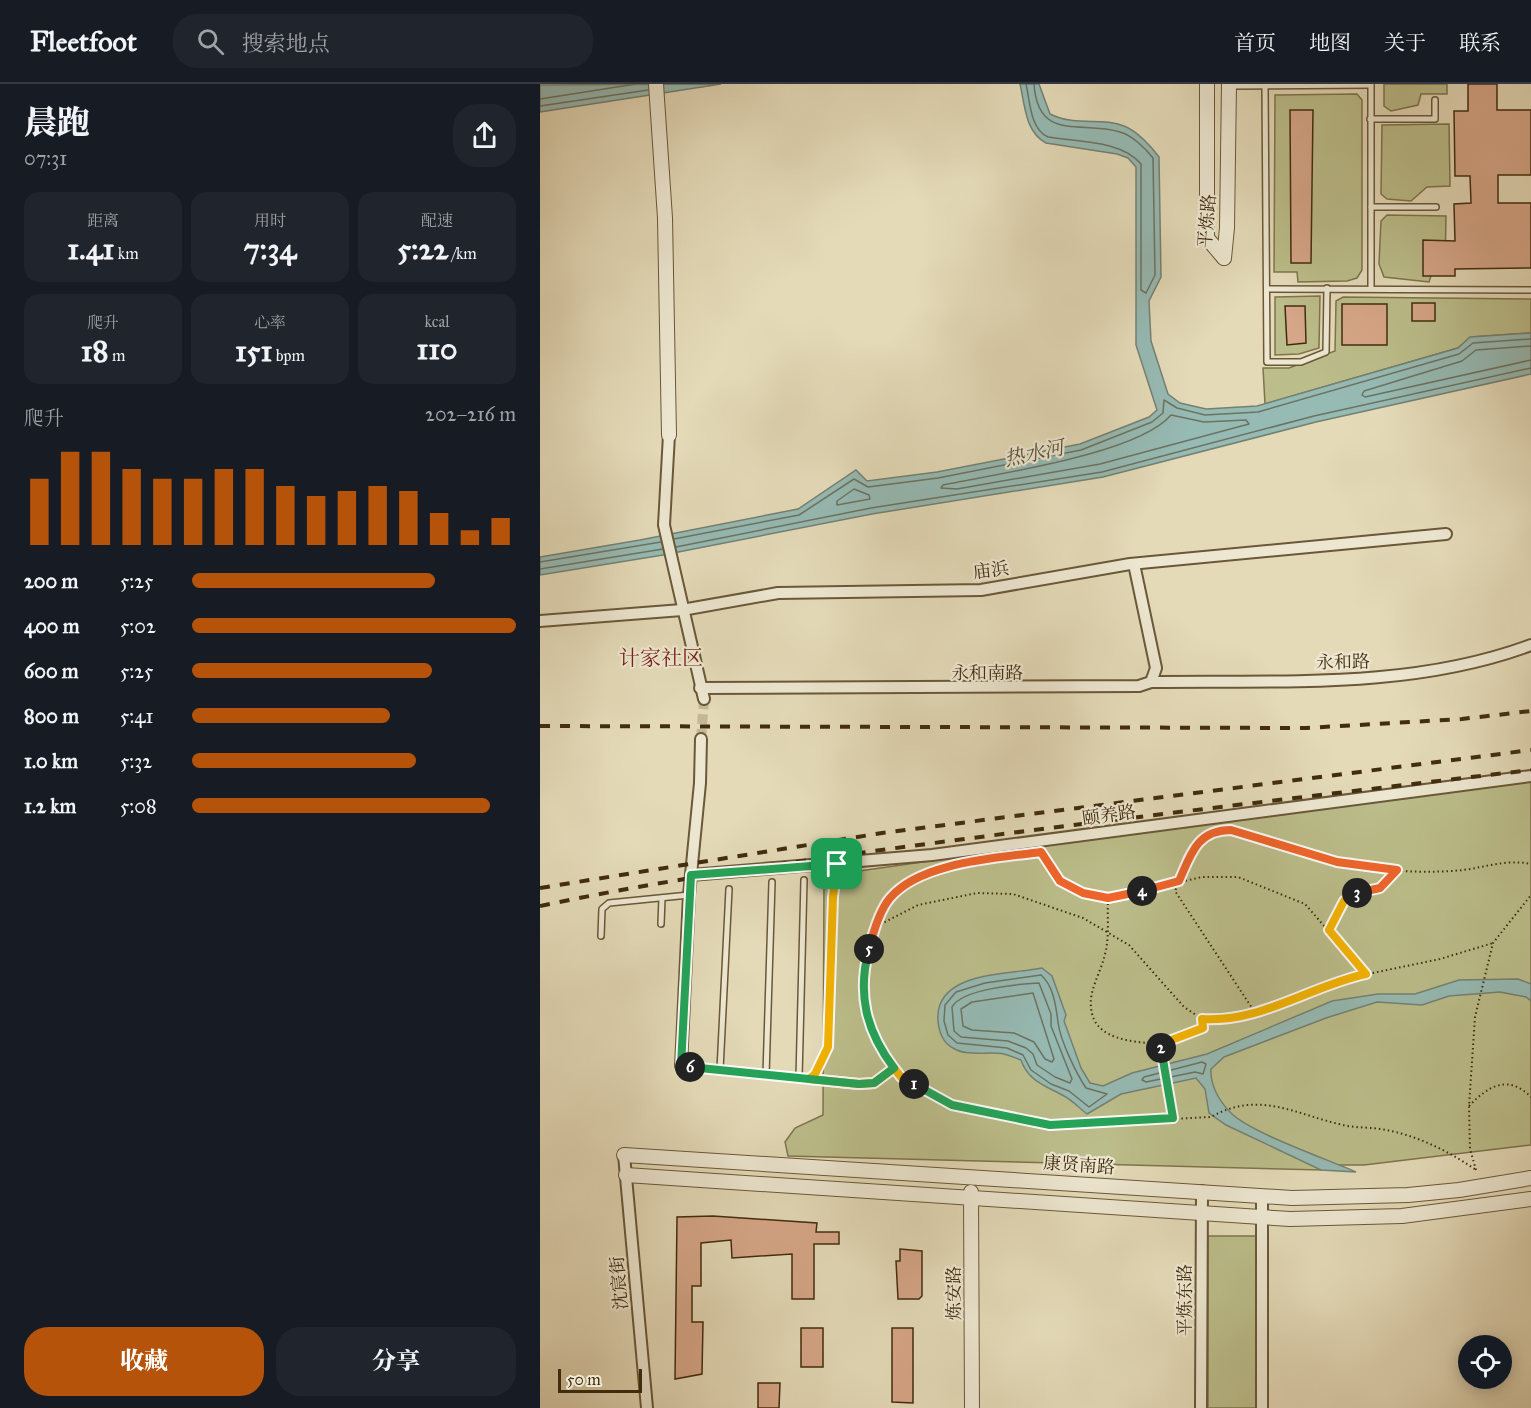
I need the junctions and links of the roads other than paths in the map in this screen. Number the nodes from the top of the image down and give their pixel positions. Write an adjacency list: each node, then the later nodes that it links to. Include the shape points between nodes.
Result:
1 (656, 84): 14 (street, via 665,218)
2 (1207, 84): 3 (street, 平炼路, via 1207,238 1224,258)
3 (1228, 85): 5 (lane)
4 (1371, 85): 5 (lane); 7 (lane)
5 (1265, 86): 12 (lane)
6 (1435, 100): 7 (lane, via 1435,119)
7 (1370, 119): 8 (lane)
8 (1371, 207): 9 (lane); 11 (lane)
9 (1436, 207)
10 (1327, 288): 11 (lane); 12 (lane); 12 (lane, via 1326,352 1301,362 1268,363)
11 (1371, 288): 13 (lane)
12 (1267, 289)
13 (1531, 290)
14 (669, 435): 17 (street, via 664,525)
15 (1446, 534): 16 (street, 庙浜)
16 (1134, 564): 17 (street, 庙浜, via 981,590 778,593); 20 (street, via 1156,668)
17 (682, 610): 18 (street, 庙浜); 21 (street)
18 (540, 621)
19 (1531, 645): 20 (street, 永和路, via 1500,657 1398,677)
20 (1151, 682): 21 (street, 永和南路, via 1074,689)
21 (700, 688): 22 (street)
22 (704, 699)
23 (701, 739): 26 (street)
24 (1531, 776): 25 (street, 颐养路, via 944,854)
25 (837, 864): 26 (street, 颐养路); 39 (lane, via 828,1047)
26 (691, 875): 30 (street)
27 (804, 880): 38 (lane)
28 (771, 882): 37 (lane)
29 (729, 889): 36 (lane)
30 (689, 895): 31 (lane); 34 (street)
31 (662, 898): 32 (lane); 33 (lane, via 609,903 602,909)
32 (661, 924)
33 (602, 936)
34 (681, 1066): 36 (lane)
35 (894, 1068): 39 (lane, via 874,1083)
36 (720, 1070): 37 (lane)
37 (766, 1075): 38 (lane)
38 (799, 1078): 39 (lane)
39 (809, 1079)
40 (624, 1155): 41 (street, 沈宸街); 42 (street, 康贤南路)
41 (626, 1175): 46 (street); 50 (street, 沈宸街)
42 (971, 1177): 44 (street, 康贤南路); 46 (street, 炼安路)
43 (1531, 1178): 45 (street, 康贤南路, via 1408,1195)
44 (1202, 1191): 45 (street, 康贤南路); 48 (street, 平炼东路)
45 (1262, 1196): 49 (street)
46 (972, 1199): 48 (street); 51 (street, 炼安路)
47 (1531, 1199): 49 (street, via 1402,1216)
48 (1202, 1214): 49 (street); 52 (street, 平炼东路)
49 (1262, 1218): 53 (street)
50 (647, 1408)
51 (972, 1408)
52 (1201, 1408)
53 (1262, 1408)

